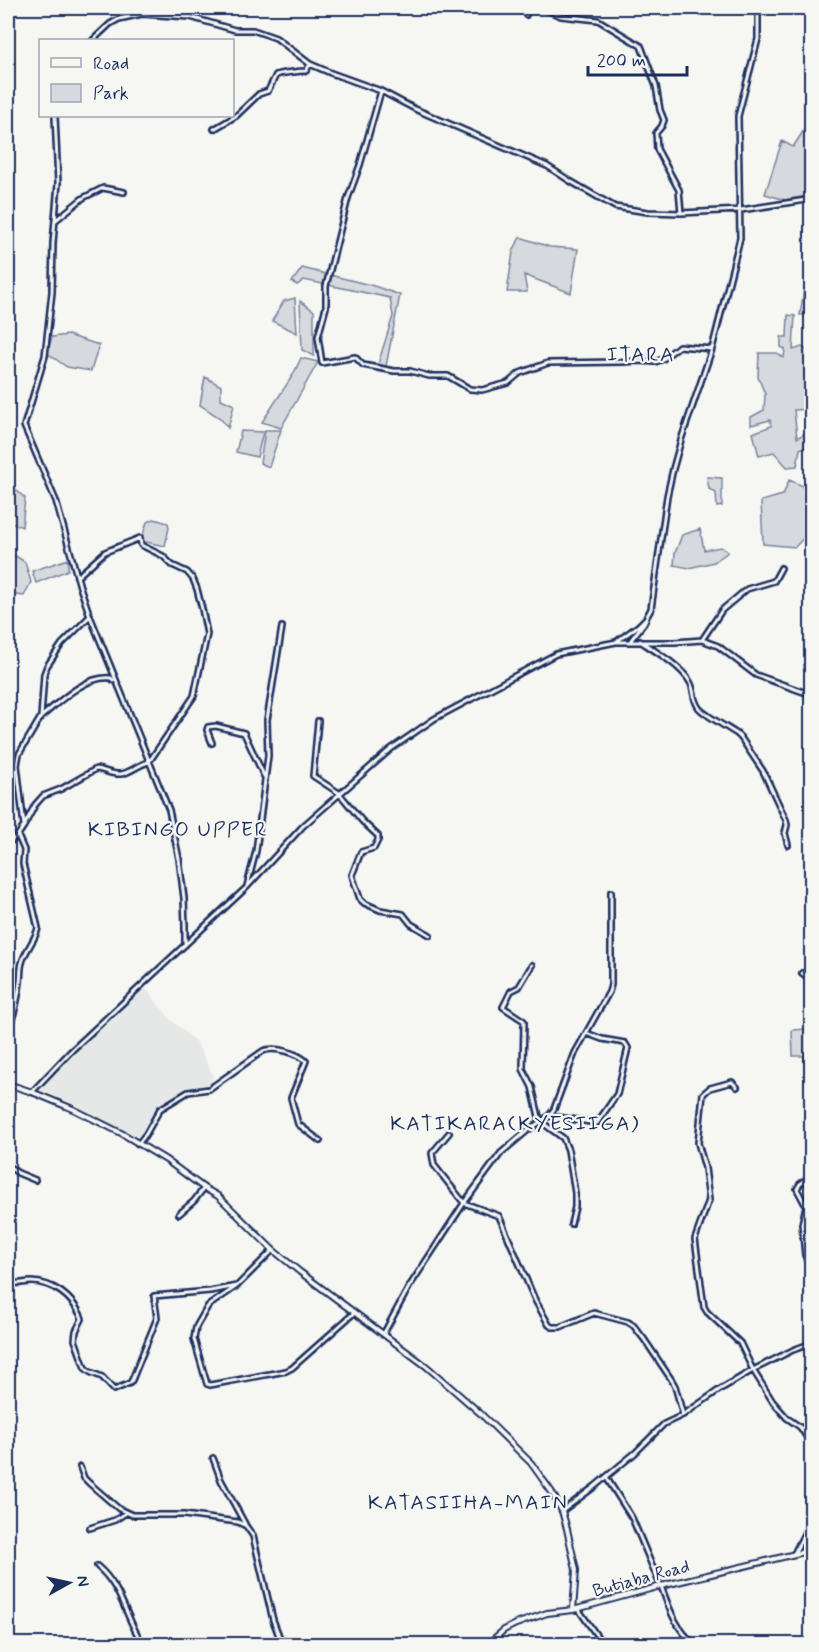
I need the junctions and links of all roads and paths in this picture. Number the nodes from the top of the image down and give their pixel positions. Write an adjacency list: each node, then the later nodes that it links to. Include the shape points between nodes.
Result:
1 (531, 8): 4 (street)
2 (542, 8): 13 (street, via 561,16 598,20 642,48 664,120 656,133 657,149 679,190)
3 (758, 8): 12 (street, via 758,39 738,116)
4 (526, 15)
5 (94, 39): 6 (street, via 110,24 130,16 190,17 276,38)
6 (309, 64): 7 (street); 9 (street, via 306,71 276,75 268,91)
7 (381, 91): 13 (street, via 547,166 615,207); 15 (street, via 326,286 326,307 318,337 322,363 355,357 361,364 448,376 471,389 482,390 508,383 520,373 548,363 655,362 679,346)
8 (55, 117): 14 (street)
9 (214, 129)
10 (124, 192): 14 (street, via 103,188)
11 (812, 201): 12 (street)
12 (741, 210): 13 (street); 15 (street, via 741,238)
13 (681, 213)
14 (54, 221): 17 (street, via 45,354 24,426 56,501)
15 (712, 349): 19 (street, via 673,469 651,609)
16 (781, 568): 21 (street, via 774,581 747,589 722,610)
17 (77, 577): 18 (street); 30 (street, via 108,551 140,538 141,545 167,558 195,582 207,634 195,693)
18 (90, 616): 25 (street); 27 (street, via 47,666)
19 (646, 618): 23 (street); 24 (street)
20 (282, 627): 31 (street, via 266,726)
21 (702, 640): 22 (street); 26 (street, via 718,646 756,675)
22 (640, 641): 24 (street); 36 (street, via 688,678 699,708 741,738 786,820)
23 (616, 642): 24 (street); 32 (street, via 556,654 434,719)
24 (630, 642)
25 (116, 683): 27 (street, via 101,677 90,681); 30 (street)
26 (812, 695)
27 (41, 717): 33 (street, via 18,758)
28 (318, 722): 32 (street, via 314,776)
29 (213, 743): 31 (street, via 208,727 244,733)
30 (148, 762): 33 (street, via 122,774 96,769 48,793 40,798); 40 (street, via 169,810 186,926)
31 (265, 778): 37 (street, via 254,862)
32 (339, 793): 37 (street); 39 (street, via 378,836 374,848 361,852 352,872 360,899 380,910 404,914 411,924)
33 (24, 826): 34 (street)
34 (18, 835): 35 (street); 44 (street, via 38,928 22,963 16,1006)
35 (8, 844)
36 (788, 845)
37 (246, 888): 40 (street)
38 (611, 891): 45 (street, via 611,985)
39 (430, 935)
40 (184, 946): 48 (street)
41 (532, 965): 51 (street, via 503,1005 525,1021 523,1066)
42 (802, 973): 43 (street)
43 (812, 981)
44 (8, 1029)
45 (585, 1033): 50 (street); 50 (street, via 627,1045 617,1094 597,1123)
46 (9, 1085): 48 (main road); 49 (street)
47 (737, 1087): 69 (street, via 732,1082 703,1094 698,1143 709,1200 695,1246 704,1307 740,1343)
48 (32, 1092): 54 (main road)
49 (8, 1102)
50 (549, 1116): 51 (street)
51 (540, 1122): 59 (street, via 501,1153); 61 (street, via 562,1138 568,1150 575,1193)
52 (449, 1133): 59 (street, via 432,1158)
53 (320, 1141): 54 (street, via 298,1124 291,1098 306,1061 271,1048 209,1089 188,1092 161,1108)
54 (138, 1144): 58 (main road)
55 (8, 1166): 57 (street)
56 (812, 1176): 63 (street, via 797,1189 806,1206 801,1220 805,1255)
57 (35, 1180)
58 (204, 1188): 60 (street); 62 (main road, via 218,1196)
59 (464, 1203): 67 (street); 70 (street, via 499,1216 549,1325 560,1327 594,1313 633,1325 675,1386)
60 (179, 1214)
61 (571, 1224)
62 (273, 1250): 65 (street); 66 (main road)
63 (812, 1273)
64 (8, 1280): 65 (street, via 15,1284 40,1283 67,1296 82,1319 75,1340 85,1368 102,1377 114,1390 132,1380 158,1318 154,1296)
65 (237, 1286): 66 (street, via 205,1309 194,1331 208,1384 286,1371)
66 (354, 1313): 67 (main road)
67 (384, 1333): 75 (main road, via 474,1408 531,1463)
68 (812, 1343): 69 (street)
69 (753, 1370): 70 (street); 71 (street, via 778,1408 800,1427)
70 (683, 1415): 74 (street, via 664,1425)
71 (812, 1445)
72 (213, 1458): 78 (street)
73 (80, 1467): 76 (street, via 84,1478)
74 (606, 1477): 75 (street); 85 (street, via 632,1518)
75 (562, 1511): 87 (main road, via 576,1570)
76 (126, 1513): 78 (street, via 184,1515); 79 (street)
77 (812, 1518): 82 (street)
78 (246, 1526): 90 (street, via 254,1536)
79 (90, 1528)
80 (812, 1550): 81 (main road, Butiaba Road)
81 (804, 1552): 82 (main road, Butiaba Road); 84 (street)
82 (793, 1555): 86 (main road, Butiaba Road)
83 (97, 1566): 89 (street, via 122,1598)
84 (812, 1568)
85 (658, 1580)
86 (661, 1586): 87 (main road, Butiaba Road); 94 (street, via 680,1629)
87 (573, 1610): 88 (main road, Butiaba Road, via 526,1620); 93 (street, via 579,1610)
88 (491, 1641): 91 (main road, Butiaba Road); 92 (street)
89 (143, 1644)
90 (282, 1644)
91 (482, 1644)
92 (496, 1644)
93 (601, 1644)
94 (695, 1644)

